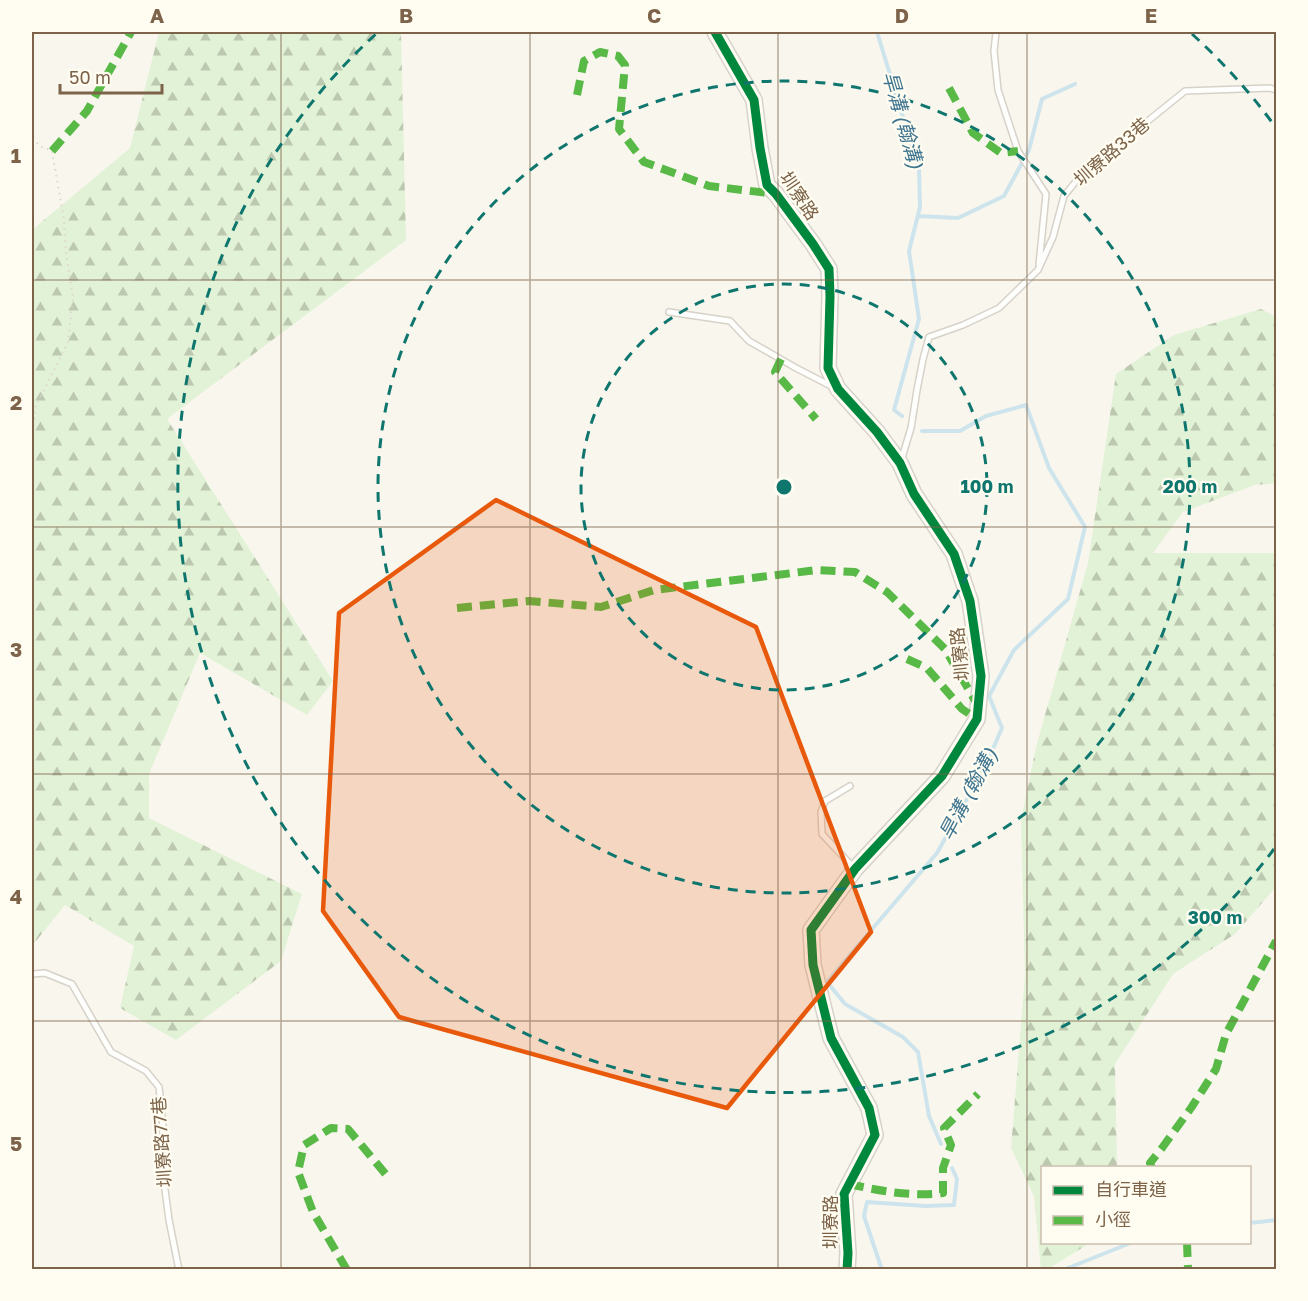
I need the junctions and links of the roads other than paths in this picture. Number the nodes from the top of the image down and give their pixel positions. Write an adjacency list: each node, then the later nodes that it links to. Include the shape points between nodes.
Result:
1 (715, 32): 6 (street, 圳寮路, via 754,100 767,185 829,269 828,368)
2 (996, 32): 4 (lane, via 998,90 1018,151 1046,195)
3 (1276, 90): 4 (lane, 圳寮路33巷, via 1185,91 1077,180 1064,196 1053,237)
4 (1038, 270): 7 (lane, 圳寮路33巷, via 999,308 929,337)
5 (669, 312): 6 (lane, via 730,321 748,341)
6 (838, 389): 7 (street, 圳寮路)
7 (900, 463): 9 (street, 圳寮路, via 914,494 954,554 967,591 981,676 979,706 977,719 942,776)
8 (850, 786): 9 (lane, via 825,801 822,834)
9 (855, 869): 12 (street, 圳寮路, via 811,930 813,965 831,1038 869,1108 875,1135 844,1194)
10 (32, 974): 11 (lane, 圳寮路77巷, via 45,973 72,984 111,1052 146,1071 159,1087 162,1167)
11 (179, 1269)
12 (847, 1269)

